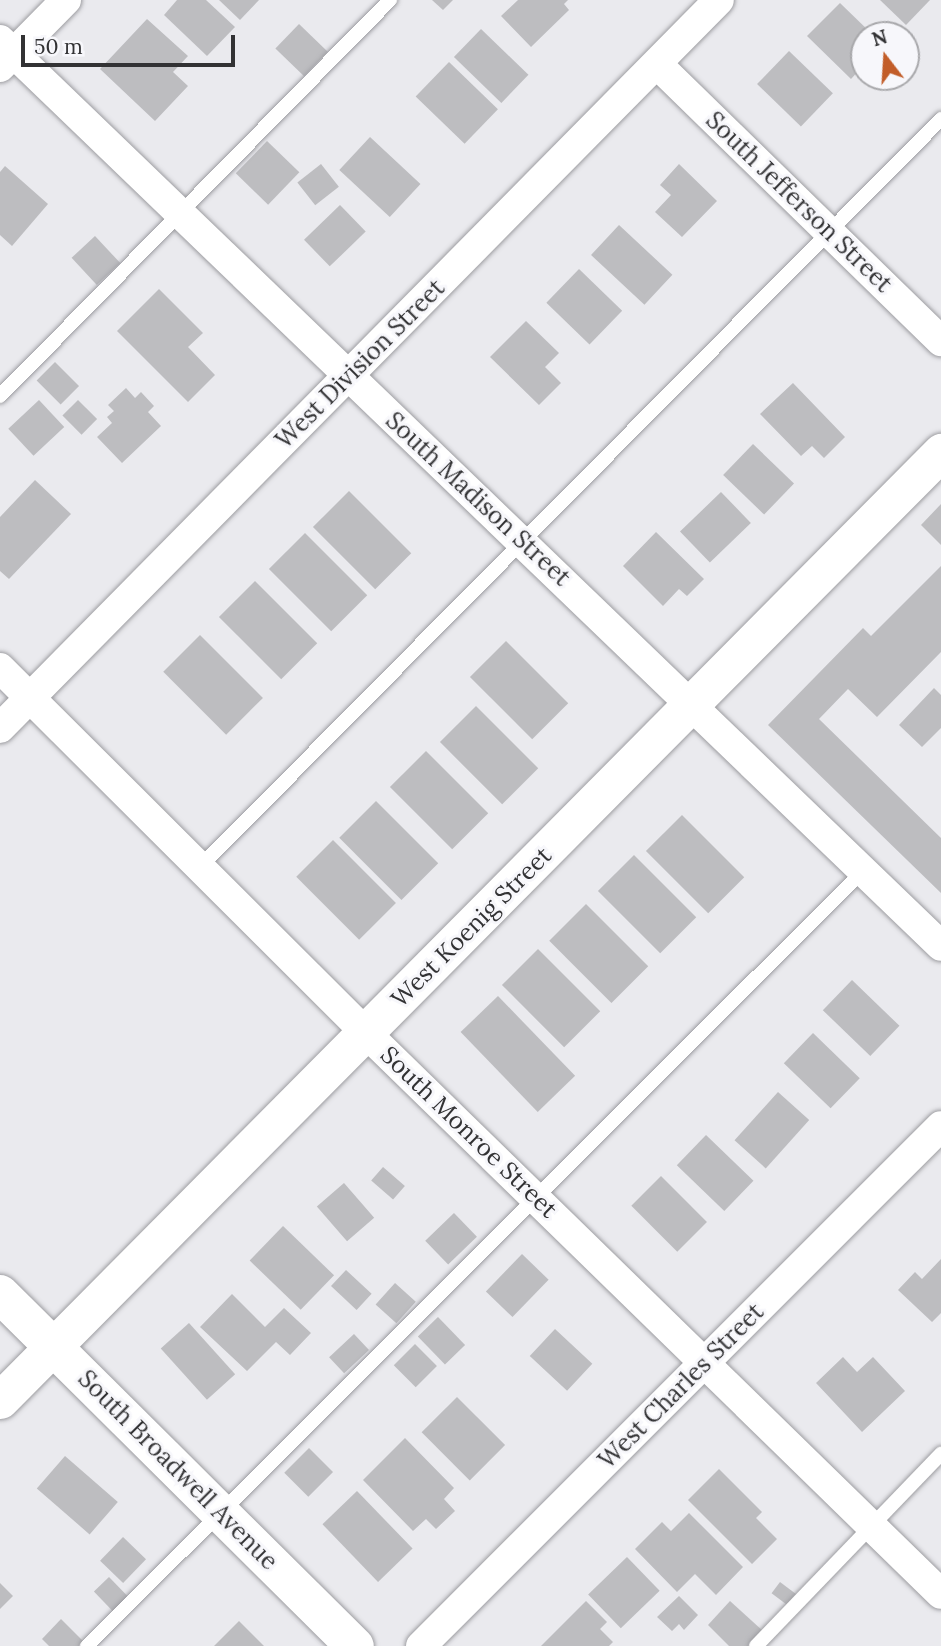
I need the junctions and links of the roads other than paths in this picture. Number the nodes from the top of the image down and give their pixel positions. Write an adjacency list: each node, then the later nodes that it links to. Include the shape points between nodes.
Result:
1 (66, 0): 4 (street)
2 (390, 0): 7 (lane)
3 (719, 0): 5 (street, West Division Street)
4 (5, 53): 7 (street, South Madison Street)
5 (657, 64): 8 (street, South Jefferson Street); 10 (street, West Division Street)
6 (941, 119): 8 (lane)
7 (179, 213): 10 (street, South Madison Street); 11 (lane)
8 (831, 230): 9 (street, South Jefferson Street); 13 (lane)
9 (941, 341)
10 (348, 376): 13 (street, South Madison Street); 15 (street, West Division Street)
11 (0, 396)
12 (941, 452): 16 (street, West Koenig Street)
13 (523, 541): 16 (street, South Madison Street); 18 (lane)
14 (0, 668): 15 (street, South Monroe Street)
15 (30, 697): 17 (street, West Division Street); 18 (street, South Monroe Street)
16 (693, 703): 19 (street, South Madison Street); 21 (street, West Koenig Street)
17 (0, 728)
18 (200, 867): 21 (street, South Monroe Street)
19 (863, 870): 20 (street, South Madison Street); 23 (lane)
20 (941, 947)
21 (366, 1033): 23 (street, South Monroe Street); 25 (street, West Koenig Street)
22 (941, 1126): 26 (street, West Charles Street)
23 (536, 1197): 26 (street, South Monroe Street); 29 (lane)
24 (0, 1294): 25 (main road, South Broadwell Avenue)
25 (54, 1346): 27 (street, West Koenig Street); 29 (main road, South Broadwell Avenue)
26 (706, 1360): 30 (street, South Monroe Street); 34 (street, West Charles Street)
27 (0, 1401)
28 (941, 1454): 30 (lane)
29 (219, 1512): 32 (lane); 33 (main road, South Broadwell Avenue)
30 (872, 1525): 31 (street, South Monroe Street); 35 (lane)
31 (941, 1594)
32 (87, 1646)
33 (355, 1646)
34 (421, 1646)
35 (756, 1646)

